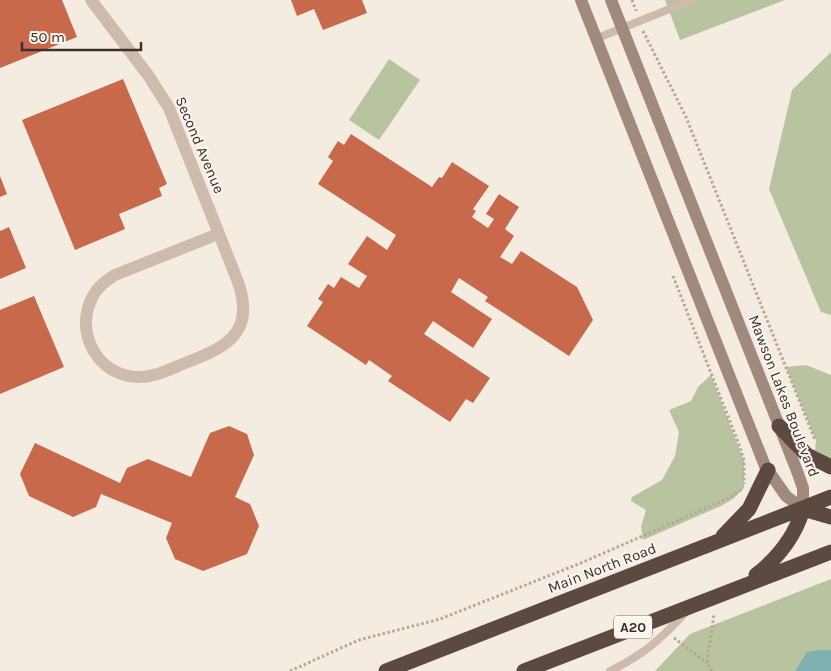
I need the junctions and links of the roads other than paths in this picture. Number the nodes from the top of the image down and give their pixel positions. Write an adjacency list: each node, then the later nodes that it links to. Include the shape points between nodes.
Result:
1 (91, 0): 7 (street, Second Avenue, via 169,108)
2 (581, 0): 6 (street)
3 (611, 0): 5 (street, Mawson Lakes Boulevard)
4 (692, 0): 5 (lane)
5 (621, 28): 6 (lane); 8 (street, Mawson Lakes Boulevard)
6 (595, 39): 10 (street)
7 (218, 234): 7 (street, Second Avenue, via 244,304 240,325 229,342 218,351 152,376 130,377 104,364 90,345 85,326 88,305 102,284 115,275)
8 (779, 426): 9 (highway, via 799,449); 12 (street, Mawson Lakes Boulevard, via 802,484)
9 (831, 467)
10 (768, 470): 12 (street, via 786,496); 14 (highway, via 750,509)
11 (831, 497): 12 (highway, Main North Road)
12 (803, 508): 13 (highway); 14 (highway, Main North Road); 16 (highway, via 796,530 780,553)
13 (831, 518)
14 (719, 541): 18 (highway, Main North Road)
15 (831, 552): 16 (highway, A20)
16 (744, 584): 17 (highway, A20)
17 (693, 604): 19 (highway, A20); 20 (lane, via 667,633 631,661)
18 (386, 671)
19 (524, 671)
20 (610, 671)

